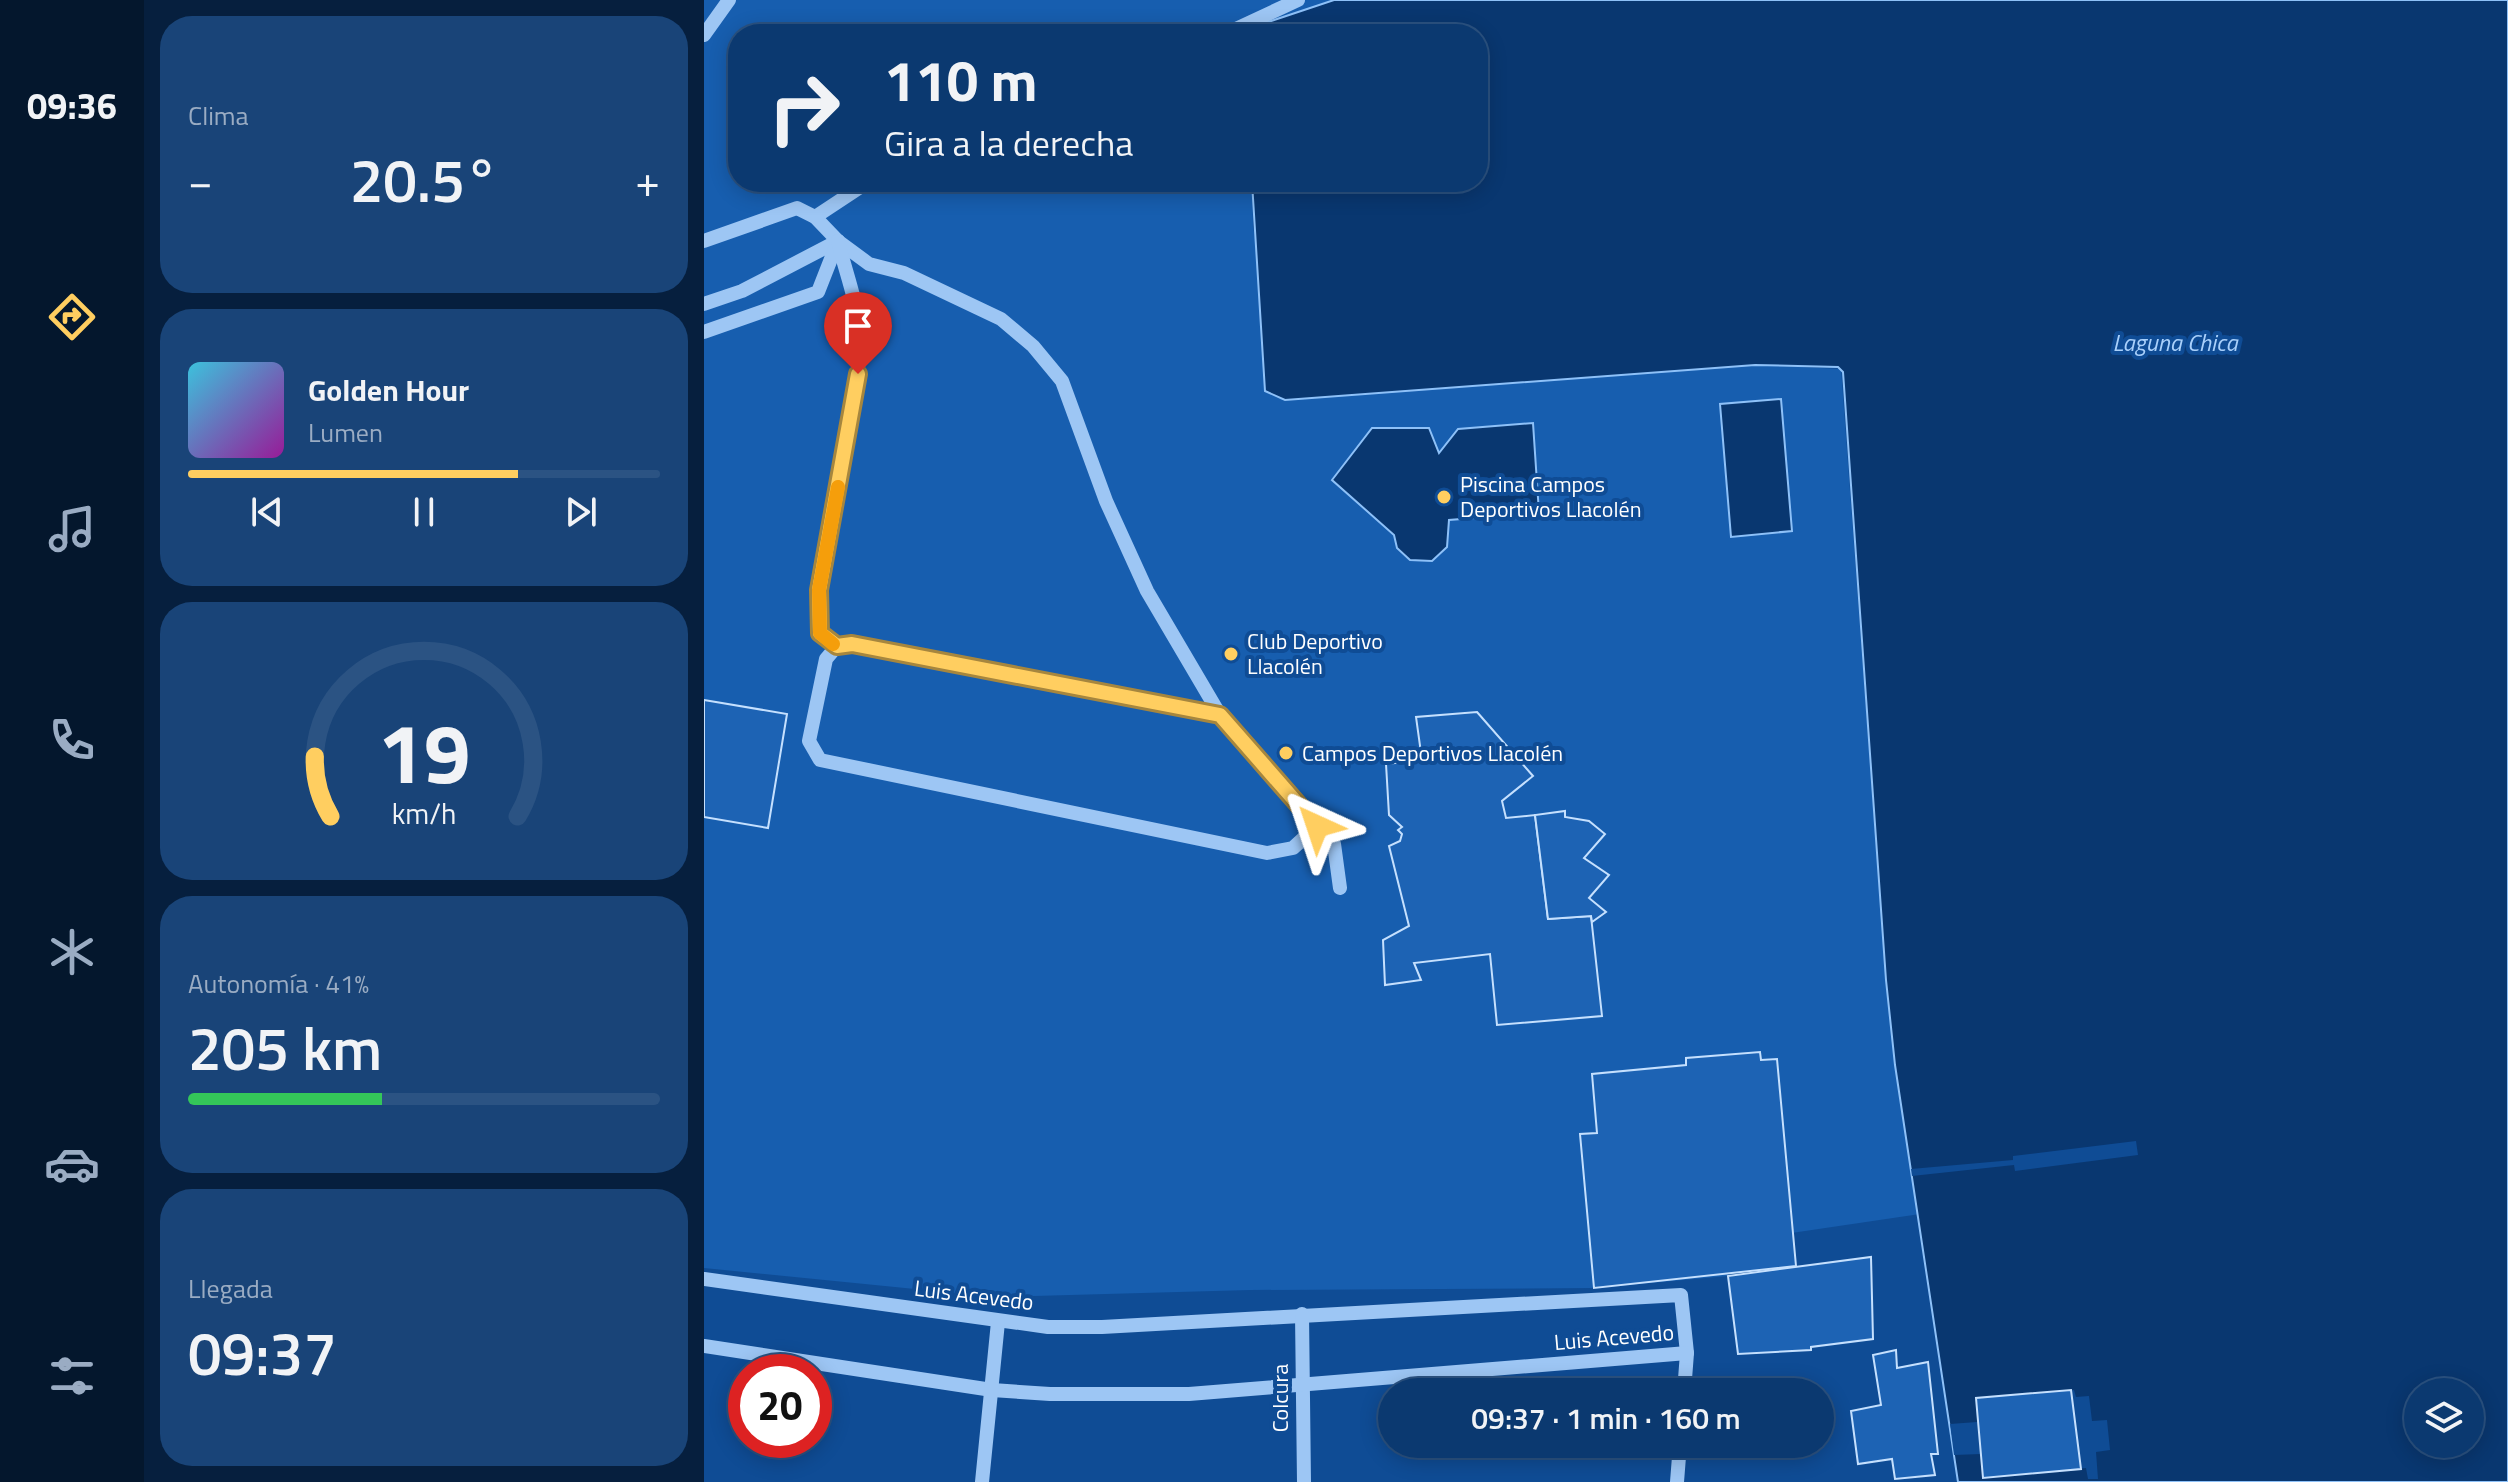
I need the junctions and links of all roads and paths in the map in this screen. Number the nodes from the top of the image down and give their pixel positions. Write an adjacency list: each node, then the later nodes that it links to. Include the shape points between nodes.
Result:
1 (729, 0): 4 (street)
2 (1298, 0): 3 (street)
3 (1246, 24)
4 (704, 35)
5 (853, 192): 6 (street)
6 (815, 217): 7 (street, via 797,208); 8 (street)
7 (704, 241)
8 (838, 241): 9 (street, via 742,291); 10 (street, via 818,292); 11 (street, via 859,332 858,374 819,590 820,633); 12 (street, via 869,264 904,273 1001,319 1062,381 1106,501 1147,591)
9 (704, 304)
10 (704, 332)
11 (837, 646): 12 (street, via 852,644); 13 (street, via 826,659 809,741 820,760 1267,853 1293,848)
12 (1220, 715): 13 (street)
13 (1317, 826): 14 (street, via 1334,844)
14 (1340, 888)
15 (704, 1279): 17 (street, Luis Acevedo)
16 (1302, 1314): 17 (street, Luis Acevedo, via 1102,1327); 19 (street, Luis Acevedo, via 1681,1295); 21 (street, Colcura)
17 (998, 1322): 22 (street)
18 (704, 1346): 22 (street, Luis Acevedo)
19 (1687, 1353): 20 (street); 21 (street, Luis Acevedo)
20 (1685, 1378)
21 (1302, 1385): 22 (street, Luis Acevedo, via 1130,1395); 25 (street, Colcura)
22 (992, 1390): 24 (street)
23 (1679, 1458): 26 (street)
24 (982, 1482)
25 (1304, 1482)
26 (1677, 1482)

